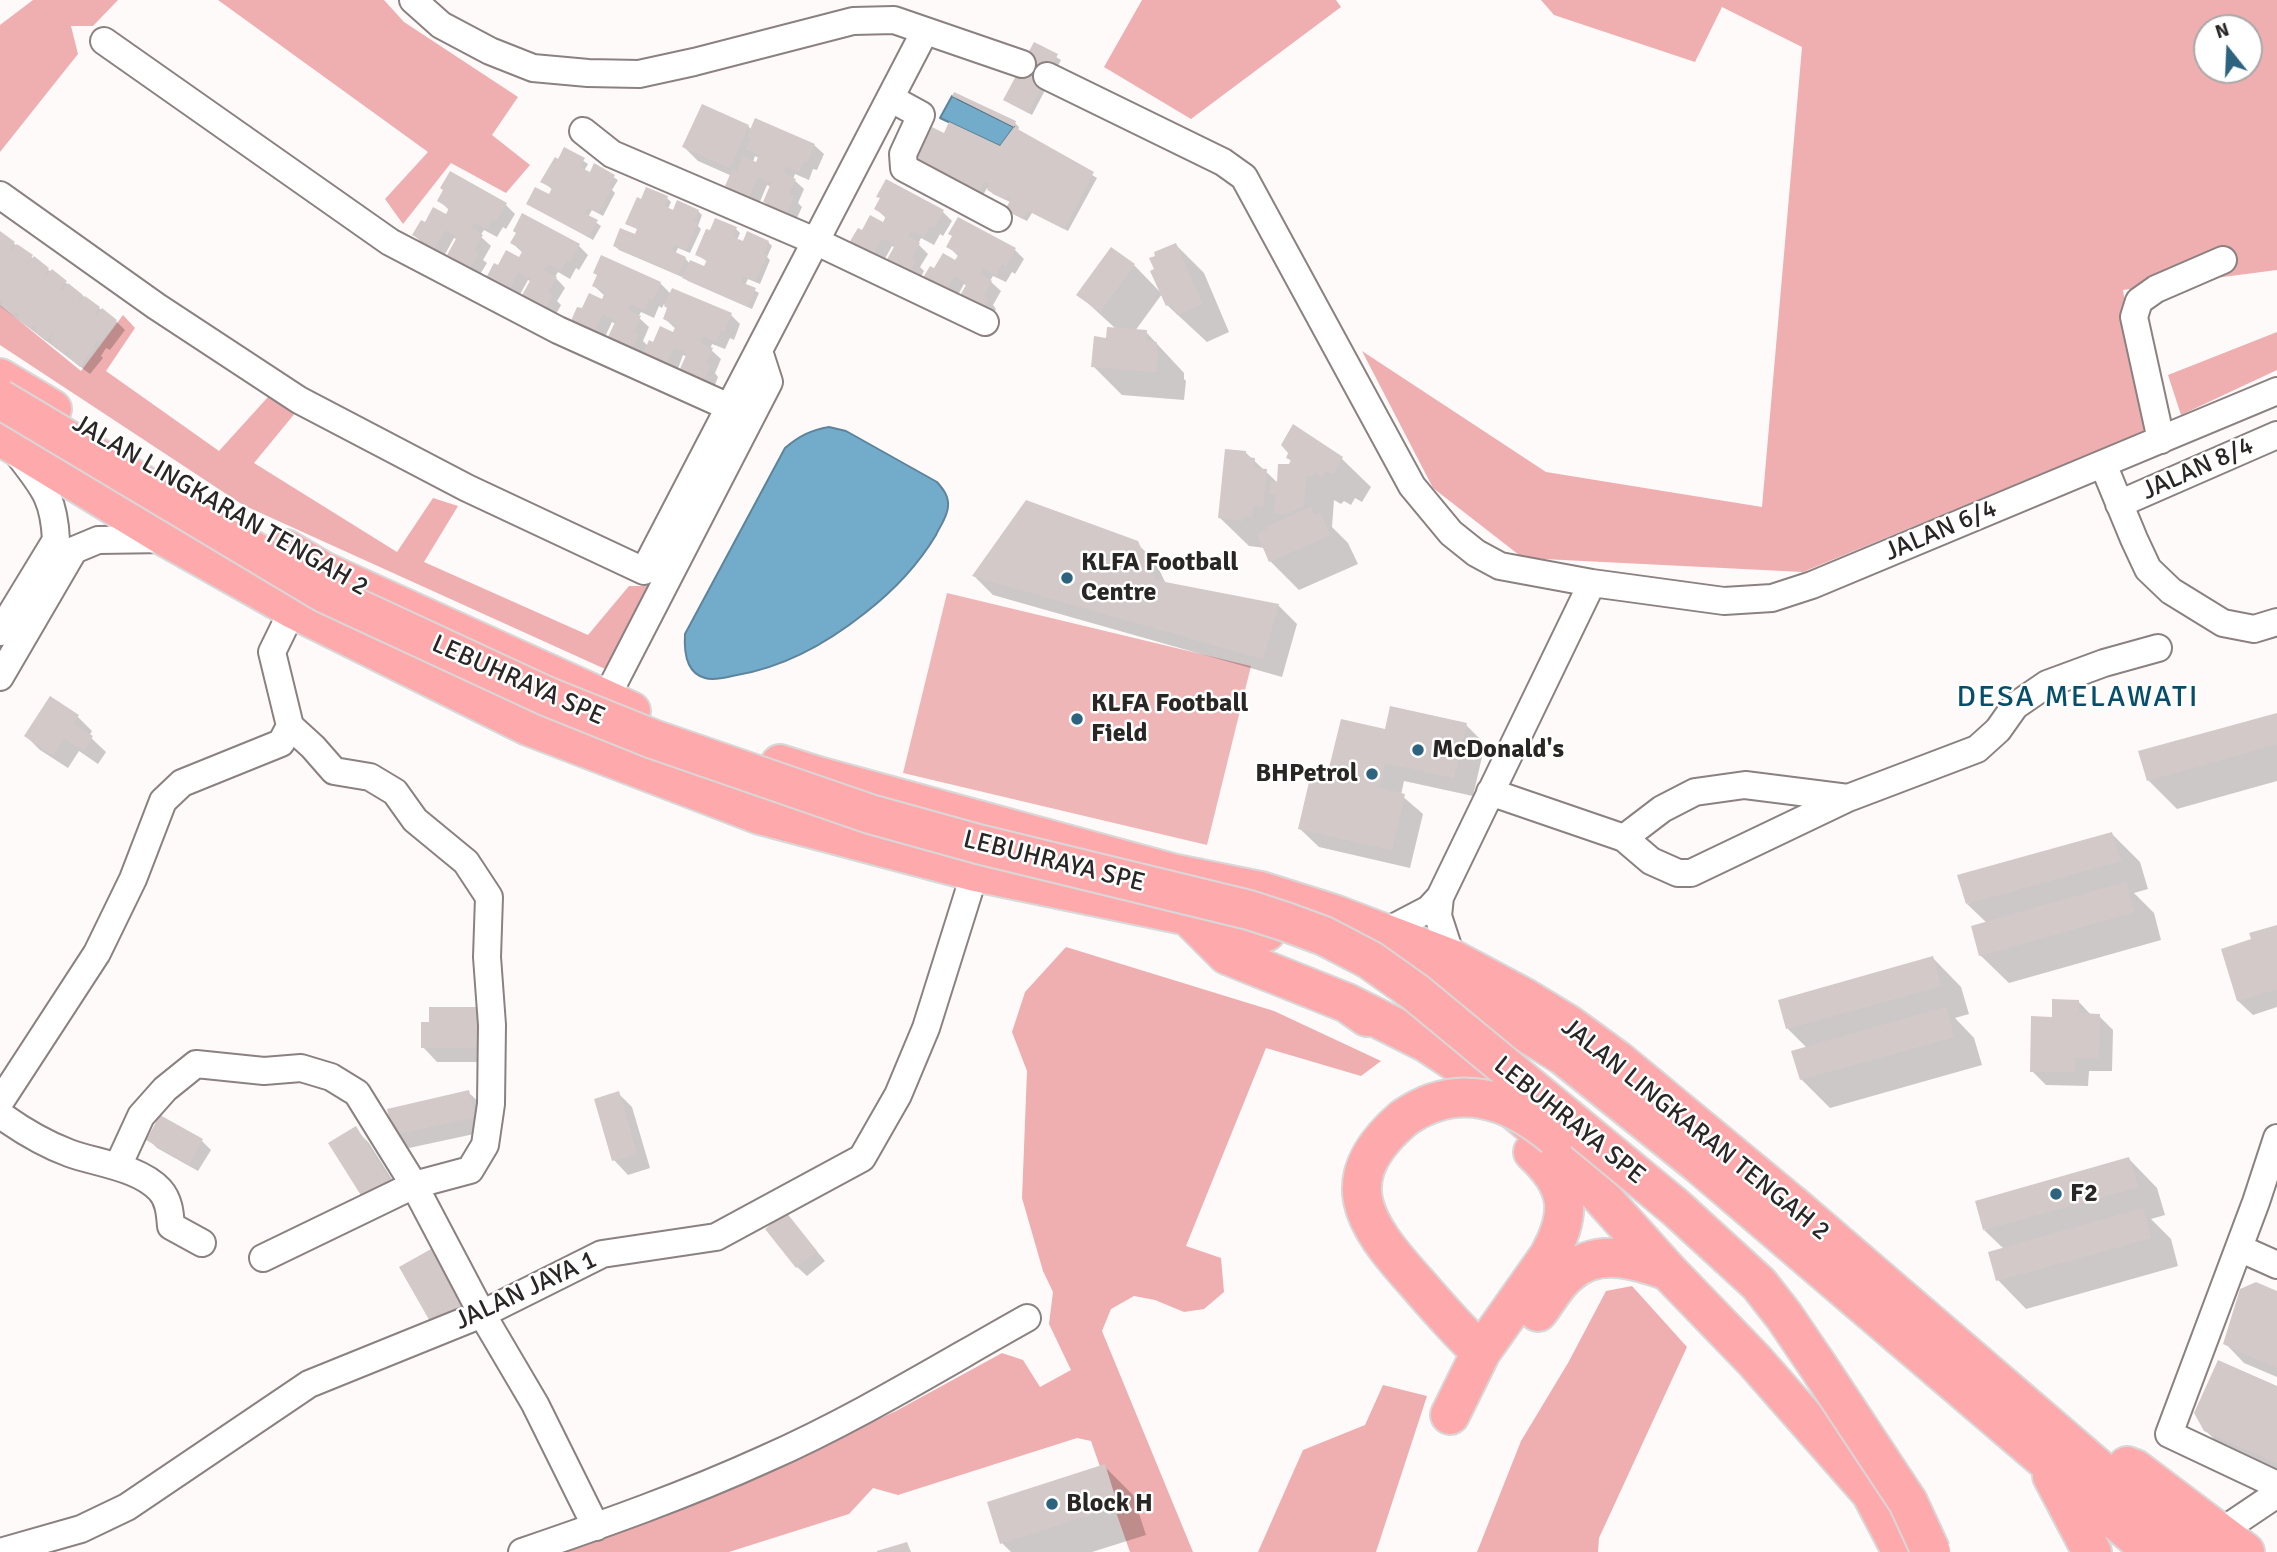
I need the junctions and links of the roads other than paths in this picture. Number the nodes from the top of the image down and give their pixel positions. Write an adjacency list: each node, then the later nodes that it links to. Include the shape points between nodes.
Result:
1 (413, 0): 2 (street, via 441,25 490,51 533,68 588,73 639,74 853,21 894,20)
2 (925, 31): 4 (street); 6 (street)
3 (104, 41): 17 (street, via 390,242 558,330)
4 (1022, 64)
5 (1047, 76): 24 (street, JALAN 6/4, via 1223,162 1244,177 1412,486 1443,524 1476,553 1500,566)
6 (890, 98): 9 (street, via 921,115 902,154 904,168); 10 (street)
7 (583, 131): 10 (street, via 612,154)
8 (0, 195): 17 (street, via 299,400 467,488 644,571)
9 (998, 218)
10 (815, 241): 12 (street); 13 (street)
11 (2223, 260): 20 (street, via 2139,301 2134,317)
12 (985, 322)
13 (758, 351): 17 (street); 30 (street, via 769,382)
14 (0, 378): 30 (highway, JALAN LINGKARAN TENGAH 2, via 323,571)
15 (2277, 391): 20 (street, JALAN 6/4)
16 (0, 399): 54 (highway, LEBUHRAYA SPE, bridge, via 324,593 546,696 653,739 870,814 1249,910 1324,936 1370,960 1415,992 1733,1259 1759,1284)
17 (729, 407)
18 (2277, 435): 22 (street, JALAN 8/4)
19 (4, 439): 23 (highway, JALAN LINGKARAN TENGAH 2); 27 (street, via 48,494 56,540)
20 (2161, 440): 21 (street, JALAN 6/4)
21 (2103, 464): 22 (street); 24 (street, JALAN 6/4, via 1772,598 1724,601)
22 (2119, 504): 26 (street, via 2148,569 2171,591 2223,623 2254,629)
23 (169, 539): 25 (highway, JALAN LINGKARAN TENGAH 2); 29 (street, via 98,540 74,550)
24 (1592, 583): 32 (street)
25 (293, 609): 31 (street, via 272,652); 35 (highway, JALAN LINGKARAN TENGAH 2, via 528,726 760,815)
26 (2277, 622)
27 (0, 632)
28 (2158, 648): 33 (street, via 2047,684 2015,706 1977,749)
29 (0, 677)
30 (605, 700): 38 (highway, JALAN LINGKARAN TENGAH 2, via 680,731 818,776 1172,873 1261,891)
31 (290, 726): 41 (street, via 281,743 182,783 163,801 133,879 97,953); 44 (street, via 334,771 370,777 395,792 415,821 466,862 489,897 491,1104 485,1145 470,1170)
32 (1490, 792): 34 (street); 36 (street)
33 (1848, 798): 34 (street, via 1745,785 1695,792); 34 (street, via 1691,873 1678,873 1651,861)
34 (1624, 838)
35 (975, 872): 37 (highway, JALAN LINGKARAN TENGAH 2); 51 (street, JALAN JAYA 1, via 926,1028 898,1095 862,1158 716,1237 602,1254)
36 (1440, 897): 38 (street, via 1429,909); 39 (street, via 1438,916)
37 (1189, 917): 40 (highway, via 1227,955); 56 (highway, JALAN LINGKARAN TENGAH 2, via 1252,928 1357,958 1443,990 1551,1048)
38 (1384, 932): 39 (highway, JALAN LINGKARAN TENGAH 2)
39 (1452, 959): 56 (highway, JALAN LINGKARAN TENGAH 2, via 1569,1025 1617,1060 1797,1209)
40 (1348, 1003): 50 (highway, LEBUHRAYA SPE, via 1427,1043 1466,1069 1553,1143); 53 (highway, via 1453,1077 1550,1167 1562,1189 1563,1223 1558,1240)
41 (0, 1113): 43 (street, via 27,1133 68,1153)
42 (2277, 1138): 45 (street)
43 (118, 1166): 44 (street, via 141,1116 196,1064 264,1071 301,1068 331,1077 357,1093); 46 (street, via 160,1190 170,1207 172,1226)
44 (414, 1185): 48 (street); 51 (street)
45 (2267, 1206): 47 (street)
46 (202, 1243)
47 (2239, 1248): 49 (street); 57 (street, via 2169,1434)
48 (263, 1258)
49 (2277, 1265)
50 (1668, 1271): 53 (highway, via 1642,1261 1607,1256 1580,1266 1569,1272); 63 (highway, LEBUHRAYA SPE, via 1871,1493)
51 (482, 1314): 59 (street, via 535,1404); 61 (street, JALAN JAYA 1, via 309,1384 127,1507 81,1528)
52 (1027, 1318): 59 (street, via 874,1405 766,1459)
53 (1496, 1354): 54 (highway, bridge, via 1385,1248 1363,1203 1364,1170 1388,1132 1418,1108 1457,1097 1508,1106 1547,1130); 55 (highway)
54 (1818, 1366): 64 (highway, LEBUHRAYA SPE, bridge, via 1908,1502)
55 (1450, 1415)
56 (2052, 1448): 60 (highway, JALAN LINGKARAN TENGAH 2); 65 (highway); 66 (highway, JALAN LINGKARAN TENGAH 2, via 2119,1523)
57 (2277, 1485)
58 (2277, 1494): 60 (street)
59 (597, 1527): 62 (street)
60 (2213, 1546)
61 (0, 1552)
62 (522, 1552)
63 (1902, 1552)
64 (1931, 1552)
65 (2092, 1552)
66 (2153, 1552)

